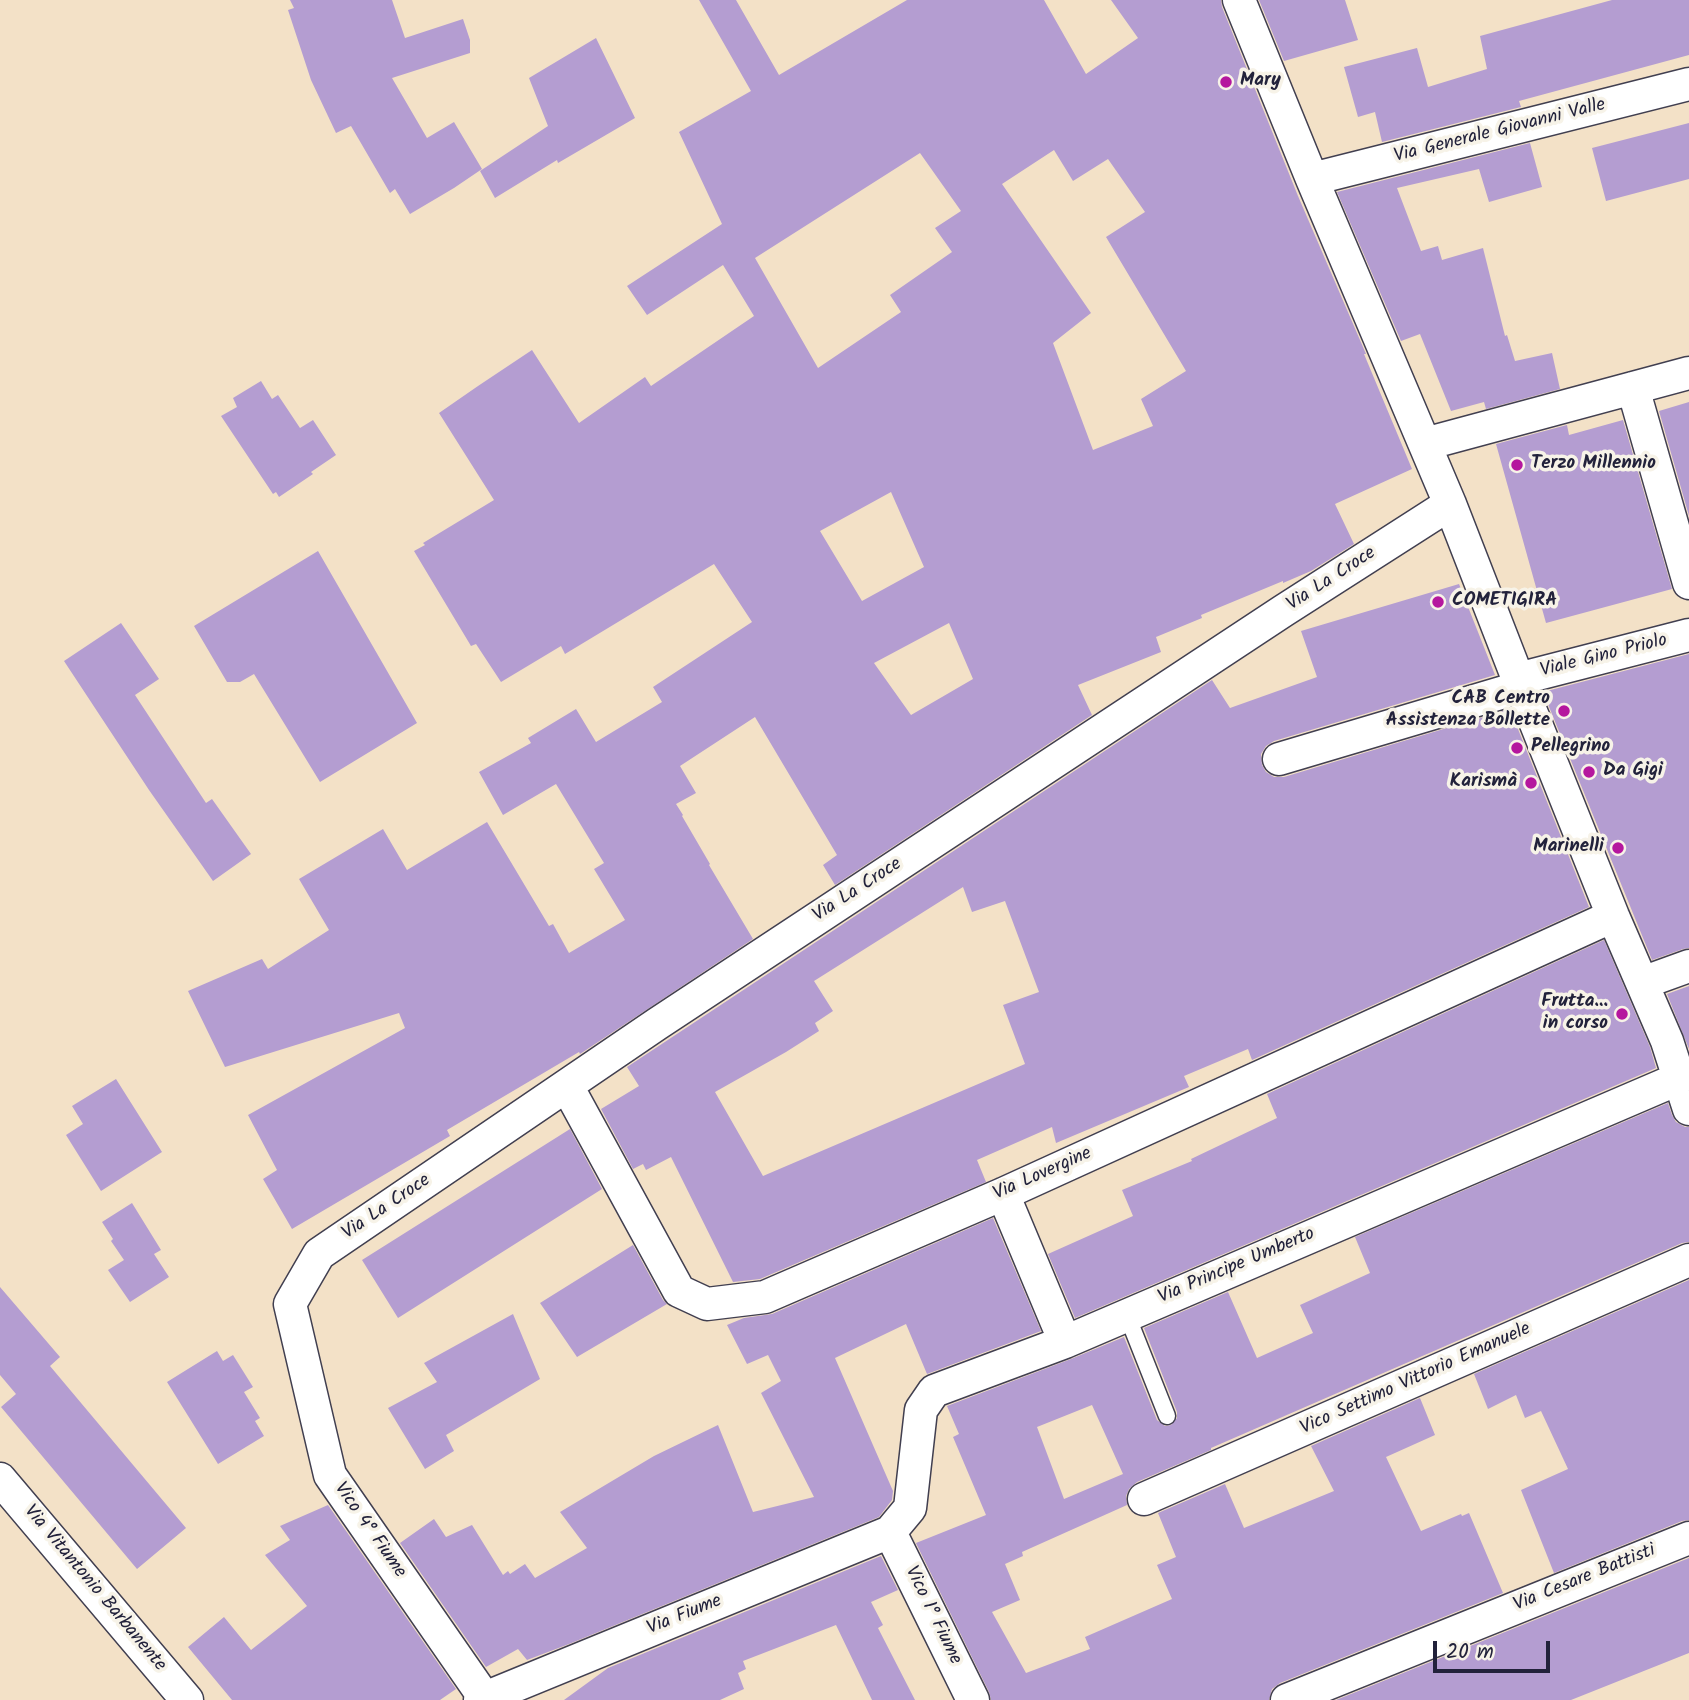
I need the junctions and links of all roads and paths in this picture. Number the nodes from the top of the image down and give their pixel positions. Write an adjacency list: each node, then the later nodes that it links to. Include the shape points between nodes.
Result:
1 (1239, 0): 3 (street)
2 (1689, 84): 3 (street, Via Generale Giovanni Valle)
3 (1312, 179): 6 (street)
4 (1689, 373): 5 (street)
5 (1633, 388): 6 (street); 8 (street)
6 (1425, 444): 7 (street)
7 (1450, 504): 10 (street); 17 (street, Via La Croce)
8 (1689, 583)
9 (1689, 635): 10 (street, Viale Gino Priolo)
10 (1520, 683): 11 (street, Viale Gino Priolo); 12 (street)
11 (1279, 759)
12 (1613, 916): 14 (street); 19 (street, Via Lovergine)
13 (1689, 966): 14 (street)
14 (1642, 982): 15 (street)
15 (1678, 1037): 16 (street)
16 (1678, 1079): 18 (street); 22 (street, Via Principe Umberto)
17 (567, 1086): 19 (street, Via Lovergine, via 679,1291 707,1304 765,1297); 21 (street, Via La Croce, via 319,1254)
18 (1689, 1109)
19 (1003, 1194): 23 (street)
20 (1689, 1260): 26 (street, Vico Settimo Vittorio Emanuele)
21 (290, 1304): 29 (street, Vico 4° Fiume, via 330,1475)
22 (1127, 1315): 23 (street, Via Principe Umberto); 24 (lane)
23 (1065, 1342): 27 (street, Via Principe Umberto, via 934,1391 921,1410 910,1508)
24 (1167, 1416)
25 (0, 1479): 30 (street, Via Vitantonio Barbanente)
26 (1144, 1499)
27 (890, 1532): 29 (street, Via Fiume); 31 (street, Vico 1° Fiume)
28 (1689, 1538): 32 (street, Via Cesare Battisti)
29 (482, 1698)
30 (187, 1700)
31 (973, 1700)
32 (1287, 1700)

